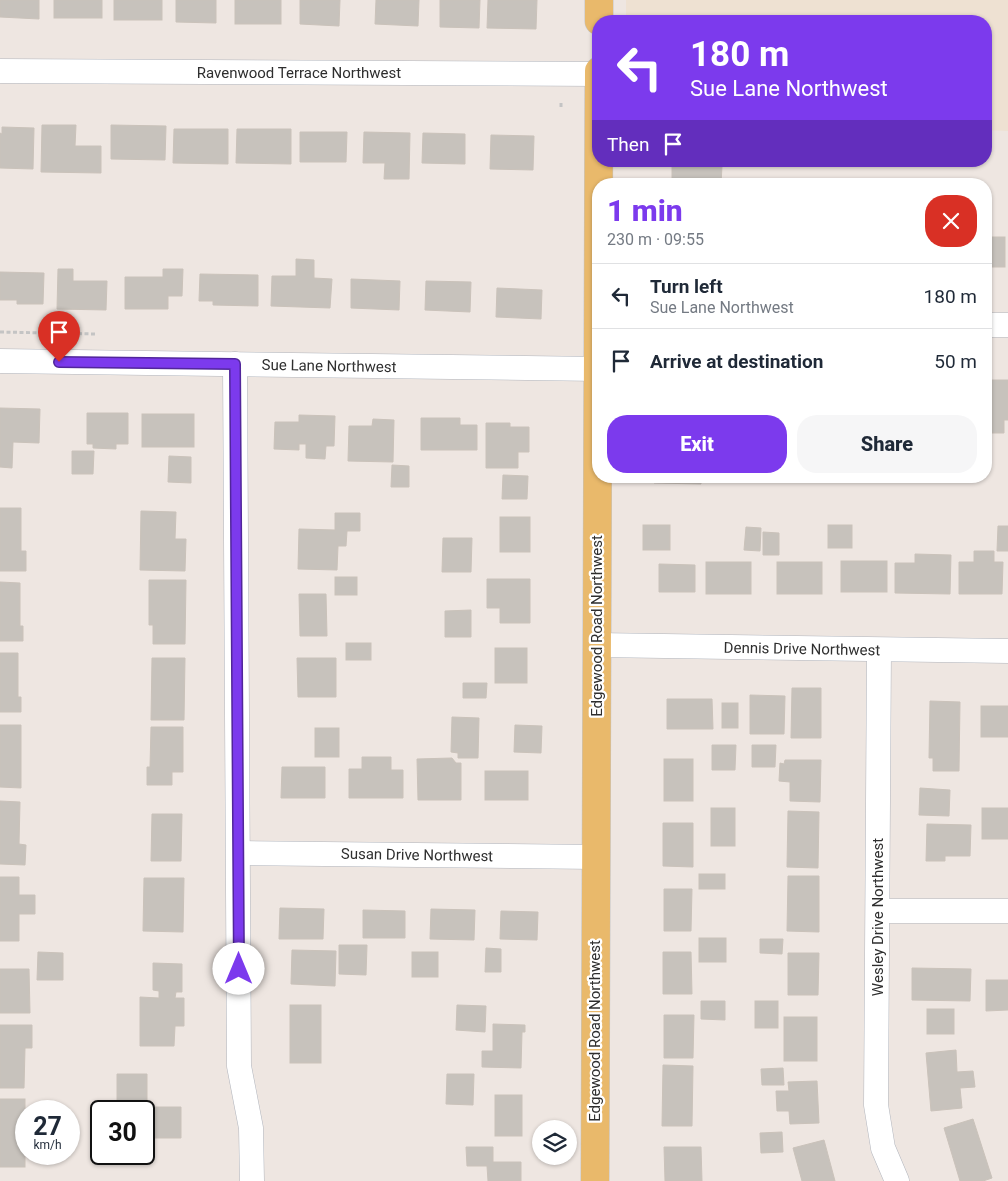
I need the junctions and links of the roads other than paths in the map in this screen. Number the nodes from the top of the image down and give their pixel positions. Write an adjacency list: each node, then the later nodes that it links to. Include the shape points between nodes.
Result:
1 (599, 0): 2 (main road)
2 (599, 15)
3 (0, 71): 4 (street, Ravenwood Terrace Northwest)
4 (592, 73)
5 (992, 325): 6 (street)
6 (1008, 325)
7 (0, 361): 8 (street, Sue Lane Northwest)
8 (235, 364): 9 (street, Sue Lane Northwest); 14 (street)
9 (592, 369)
10 (597, 483): 11 (main road, Edgewood Road Northwest)
11 (596, 645): 12 (street, Dennis Drive Northwest); 15 (main road, Edgewood Road Northwest)
12 (879, 650): 13 (street, Dennis Drive Northwest); 16 (street, Wesley Drive Northwest)
13 (1008, 651)
14 (239, 852): 15 (street, Susan Drive Northwest); 18 (street, via 240,1066 251,1128)
15 (596, 857): 19 (main road, Edgewood Road Northwest)
16 (878, 911): 17 (street); 20 (street, Wesley Drive Northwest, via 876,1105 883,1148)
17 (1008, 911)
18 (252, 1181)
19 (595, 1181)
20 (897, 1181)

